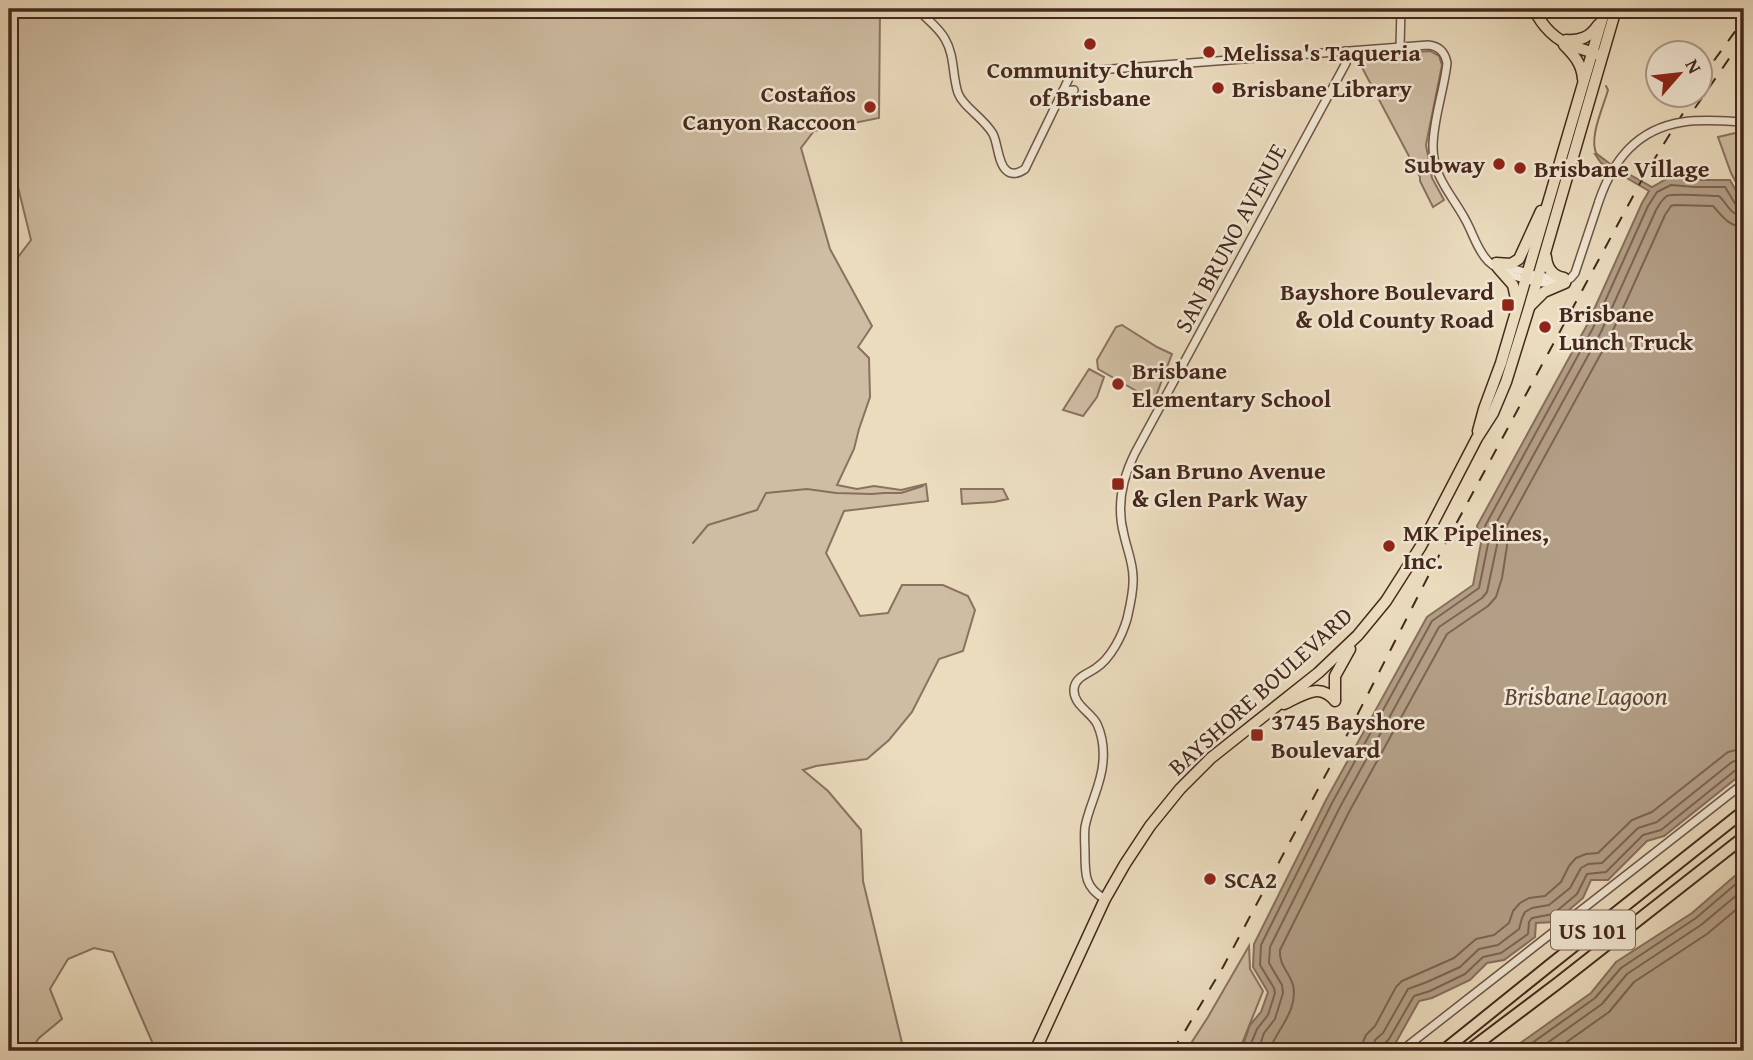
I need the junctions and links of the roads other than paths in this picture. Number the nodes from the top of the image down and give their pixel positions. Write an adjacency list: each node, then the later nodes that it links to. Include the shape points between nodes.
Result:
1 (1399, 9): 7 (street, via 1396,36)
2 (1535, 9): 6 (main road)
3 (1616, 9): 10 (main road, BAYSHORE BOULEVARD)
4 (919, 11): 13 (street, via 948,44 959,96 989,127 1005,169 1014,174 1025,169)
5 (1604, 14): 6 (main road, via 1583,39); 9 (main road, BAYSHORE BOULEVARD)
6 (1559, 39): 9 (main road); 11 (main road, via 1579,62)
7 (1400, 43): 8 (street); 17 (street, via 1432,46 1445,56 1434,159 1440,180 1465,217 1479,250)
8 (1346, 51): 13 (street, via 1072,72); 28 (street, SAN BRUNO AVENUE, via 1346,63 1122,484 1121,522 1133,578 1127,618 1106,659 1078,680 1074,690 1097,725 1103,747 1102,768 1085,826 1085,866 1092,890)
9 (1592, 52): 10 (main road); 11 (main road, BAYSHORE BOULEVARD)
10 (1603, 57): 16 (main road, BAYSHORE BOULEVARD)
11 (1582, 85): 15 (main road, BAYSHORE BOULEVARD)
12 (1074, 90): 13 (street)
13 (1063, 91)
14 (1744, 121): 19 (street, bridge, via 1681,122 1634,144 1606,180 1576,270)
15 (1555, 174): 17 (main road, via 1519,259 1511,264); 18 (main road, BAYSHORE BOULEVARD)
16 (1546, 248): 18 (main road, BAYSHORE BOULEVARD); 19 (main road, via 1548,267)
17 (1493, 263): 18 (street); 21 (main road, via 1513,285)
18 (1532, 277): 19 (street); 20 (main road, BAYSHORE BOULEVARD); 21 (main road, BAYSHORE BOULEVARD)
19 (1564, 281): 20 (main road)
20 (1530, 305): 22 (main road, BAYSHORE BOULEVARD, via 1506,382)
21 (1518, 307): 22 (main road, BAYSHORE BOULEVARD)
22 (1476, 439): 23 (main road, BAYSHORE BOULEVARD, via 1409,565)
23 (1358, 635): 24 (main road, BAYSHORE BOULEVARD, via 1325,668); 24 (main road, via 1335,676 1335,701 1314,691)
24 (1268, 712): 28 (main road, BAYSHORE BOULEVARD, via 1215,754 1172,798)
25 (1744, 783): 30 (street)
26 (1744, 811): 31 (highway, US 101)
27 (1744, 837): 32 (highway, US 101)
28 (1105, 899): 29 (main road, BAYSHORE BOULEVARD)
29 (1035, 1051)
30 (1401, 1051)
31 (1443, 1051)
32 (1468, 1051)

